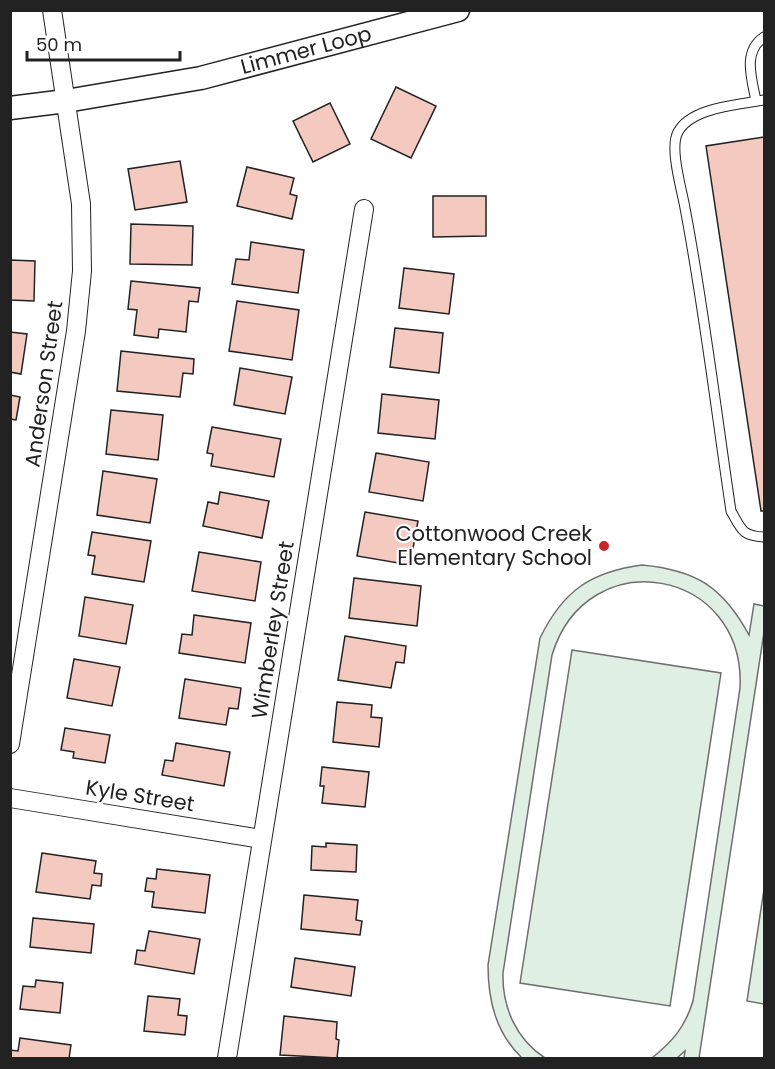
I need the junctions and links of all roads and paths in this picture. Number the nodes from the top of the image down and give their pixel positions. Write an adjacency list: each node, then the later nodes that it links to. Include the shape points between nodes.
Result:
1 (52, 10): 4 (street, Anderson Street)
2 (458, 10): 4 (street, Limmer Loop, via 201,78)
3 (765, 37): 5 (lane, via 753,47 750,61)
4 (66, 101): 6 (street, Limmer Loop); 9 (street, Anderson Street, via 81,204 82,271 76,331)
5 (760, 101): 8 (lane, via 687,119 677,133 675,150 731,511 741,530)
6 (10, 108)
7 (364, 210): 11 (street, Wimberley Street)
8 (765, 537)
9 (10, 744)
10 (10, 798): 11 (street, Kyle Street)
11 (262, 839): 12 (street, Wimberley Street)
12 (227, 1059)

